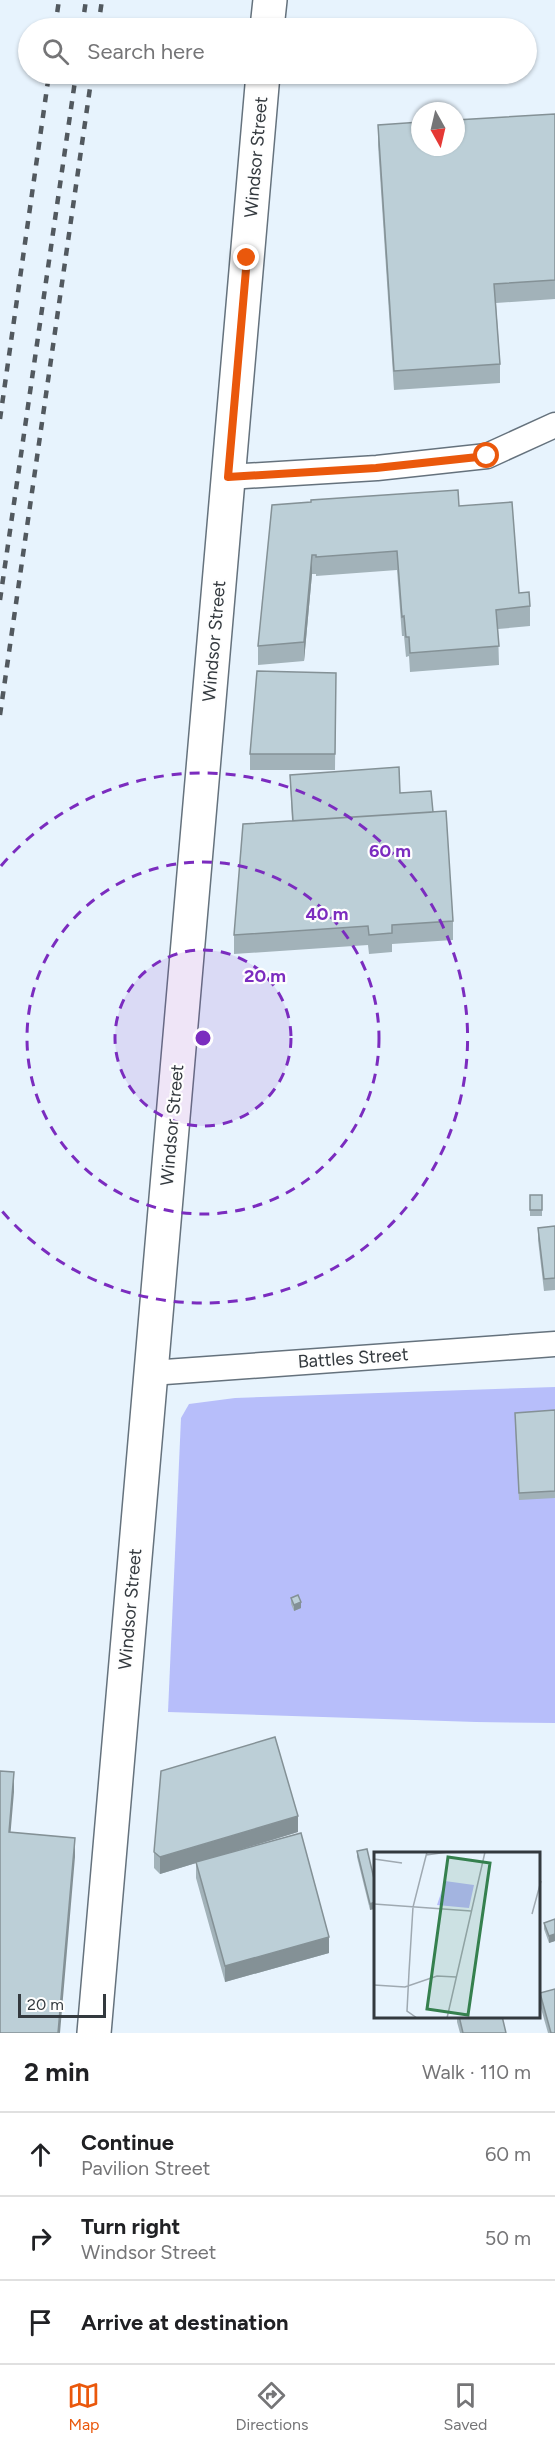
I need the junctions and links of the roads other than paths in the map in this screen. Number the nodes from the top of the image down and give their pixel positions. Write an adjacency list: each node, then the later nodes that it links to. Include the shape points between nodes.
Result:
1 (270, 0): 2 (main road)
2 (268, 18)
3 (262, 84): 5 (main road, Windsor Street)
4 (555, 425): 5 (street, via 487,456)
5 (228, 477): 7 (main road, Windsor Street)
6 (555, 1344): 7 (street, Battles Street)
7 (151, 1373): 8 (main road, Windsor Street)
8 (94, 2033)

